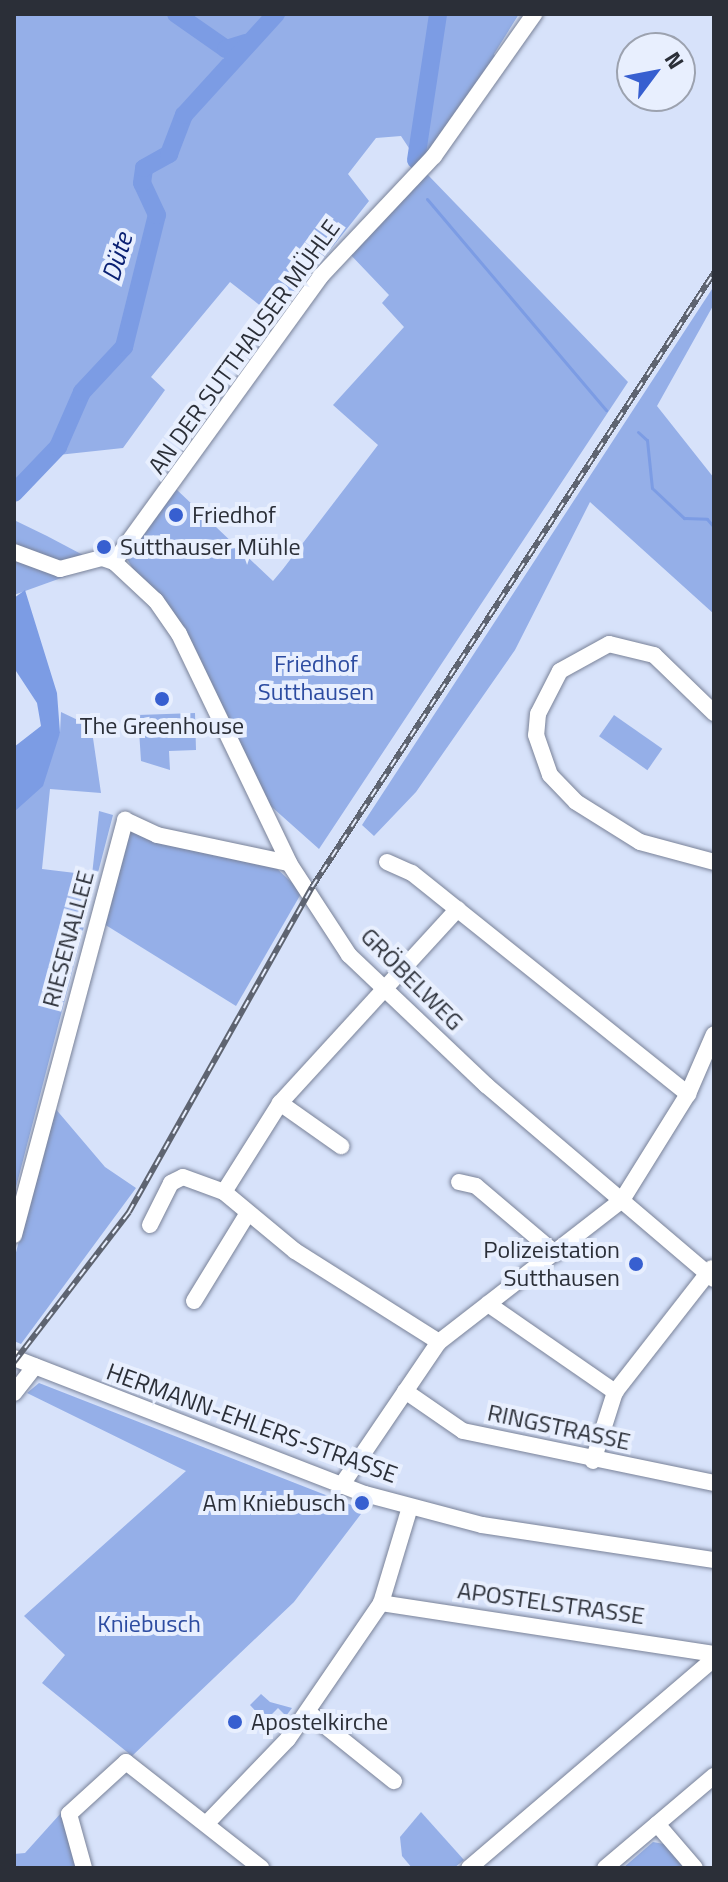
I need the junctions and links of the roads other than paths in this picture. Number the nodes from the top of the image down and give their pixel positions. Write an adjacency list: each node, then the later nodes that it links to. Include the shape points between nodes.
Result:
1 (534, 14): 3 (street, AN DER SUTTHAUSER MÜHLE, via 434,156 320,277)
2 (14, 552): 3 (street, via 60,569)
3 (114, 562): 7 (street, GRÖBELWEG, via 179,634)
4 (714, 713): 6 (street, via 654,655 609,644 560,671 538,714 536,735 550,775 576,802 640,842)
5 (387, 862): 8 (street)
6 (714, 862)
7 (289, 863): 9 (street, GRÖBELWEG, via 349,955); 20 (street, RIESENALLEE, via 157,835 125,820)
8 (458, 909): 9 (street); 12 (street)
9 (383, 991): 13 (street); 17 (street, GRÖBELWEG)
10 (714, 1034): 11 (street)
11 (710, 1058): 12 (street)
12 (688, 1094): 17 (street)
13 (280, 1103): 14 (street); 16 (street)
14 (341, 1146)
15 (459, 1182): 21 (street, via 476,1186)
16 (224, 1192): 18 (street); 19 (street, via 183,1177 171,1183)
17 (622, 1200): 21 (street); 22 (street, GRÖBELWEG)
18 (246, 1216): 23 (street); 25 (street)
19 (150, 1225)
20 (14, 1235)
21 (555, 1253): 24 (street)
22 (711, 1272): 29 (street)
23 (194, 1301)
24 (488, 1304): 25 (street); 29 (street)
25 (439, 1342): 28 (street)
26 (14, 1358): 27 (street, HERMANN-EHLERS-STRASSE)
27 (35, 1366): 30 (street); 33 (street, HERMANN-EHLERS-STRASSE)
28 (405, 1391): 31 (street, RINGSTRASSE, via 463,1431); 33 (street)
29 (615, 1392): 31 (street)
30 (14, 1393)
31 (593, 1461): 32 (street, RINGSTRASSE)
32 (714, 1483)
33 (341, 1486): 34 (street, HERMANN-EHLERS-STRASSE)
34 (410, 1507): 35 (street, HERMANN-EHLERS-STRASSE); 36 (street)
35 (714, 1560)
36 (381, 1603): 37 (street, APOSTELSTRASSE); 38 (street)
37 (714, 1657): 45 (street)
38 (309, 1713): 40 (street); 41 (street)
39 (714, 1776): 42 (street)
40 (394, 1781)
41 (208, 1822): 43 (street); 44 (street, via 126,1762 69,1814)
42 (657, 1824): 46 (street); 47 (street)
43 (251, 1865)
44 (84, 1868)
45 (469, 1868)
46 (605, 1868)
47 (695, 1868)

